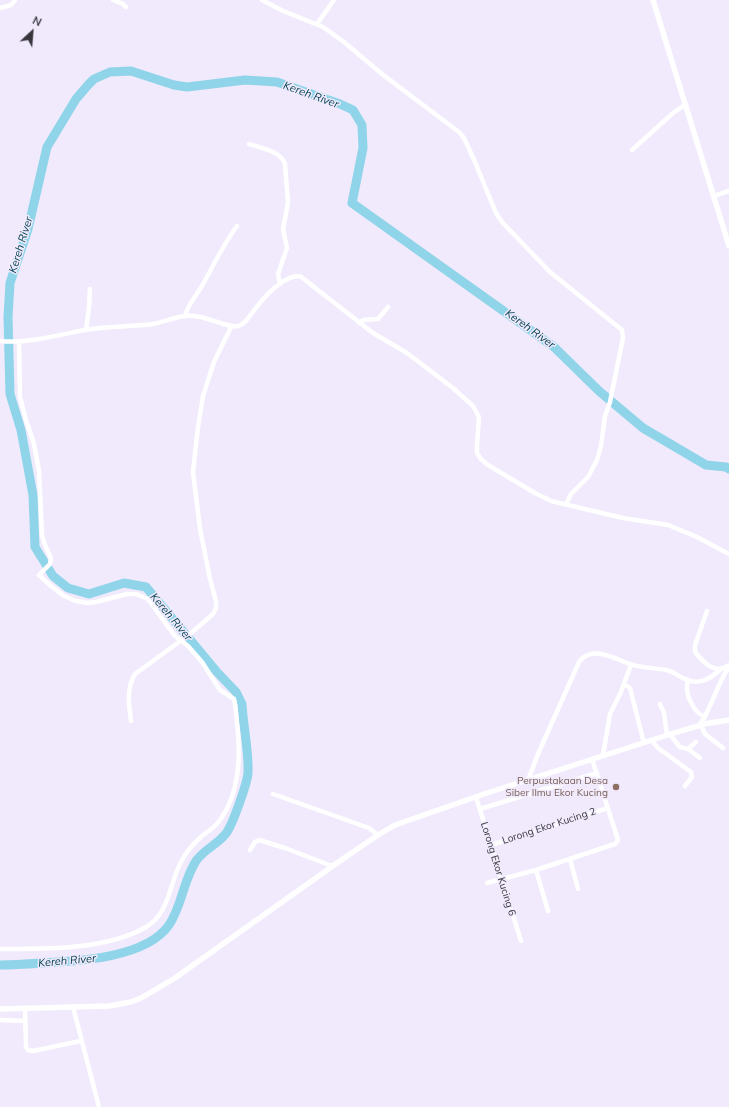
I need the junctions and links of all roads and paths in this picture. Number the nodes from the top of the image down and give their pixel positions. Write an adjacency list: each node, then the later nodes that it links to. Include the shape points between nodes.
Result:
1 (15, 0): 7 (street, via 11,5)
2 (113, 0): 6 (street)
3 (262, 0): 8 (street)
4 (334, 0): 8 (street)
5 (653, 0): 9 (street)
6 (126, 7)
7 (0, 8)
8 (317, 24): 25 (street, via 460,133 502,222 550,272 622,330 623,338 596,462 588,477)
9 (686, 104): 11 (street); 13 (street)
10 (249, 144): 16 (street, via 278,155 285,164 288,202 283,229 287,248 278,274)
11 (632, 150)
12 (729, 191): 13 (street)
13 (714, 196): 15 (street)
14 (237, 226): 19 (street)
15 (729, 246)
16 (280, 284): 20 (street, via 300,276); 21 (street, via 263,299 243,324)
17 (90, 288): 22 (street)
18 (388, 308): 20 (street, via 378,318)
19 (185, 316): 21 (street, via 199,316); 22 (street, via 153,324)
20 (359, 323): 25 (street, via 407,353 473,406 480,417 477,450 481,460 535,493 551,501)
21 (231, 327): 28 (street, via 214,362 203,396 193,472 200,528 216,605 213,614)
22 (86, 330): 24 (street)
23 (0, 341): 24 (street)
24 (19, 341): 28 (street, via 20,397 34,444 39,471 42,534 51,556 50,564 39,575 64,596 76,601 96,602 127,594 143,596 148,599 174,635)
25 (566, 504): 26 (street, via 623,518 668,525 698,537)
26 (729, 554)
27 (707, 611): 31 (street, via 694,651 712,668)
28 (183, 640): 36 (street, via 134,676 129,698); 66 (street, via 202,662 220,690 235,700 239,739 238,775 220,820 187,852 178,867 164,908 145,928 103,943)
29 (631, 665): 32 (street, via 668,670); 33 (street); 49 (street, via 603,654 588,655 581,659)
30 (729, 665): 31 (street); 35 (street)
31 (721, 669): 32 (street, via 709,680)
32 (688, 681): 35 (street, via 692,706)
33 (624, 684): 42 (street, via 630,688); 45 (street, via 608,722)
34 (660, 704): 39 (street)
35 (705, 717): 38 (street)
36 (131, 721)
37 (728, 721): 38 (street)
38 (700, 725): 39 (street); 44 (street, via 705,734)
39 (669, 734): 40 (street); 43 (street, via 680,747)
40 (652, 740): 42 (street); 50 (street, via 658,748 691,772 692,776)
41 (696, 742): 43 (street)
42 (644, 743): 45 (street)
43 (688, 748): 46 (street)
44 (723, 748)
45 (603, 755): 47 (street)
46 (700, 758)
47 (592, 759): 48 (street); 49 (street)
48 (597, 773): 53 (street); 54 (street)
49 (528, 780): 52 (street)
50 (685, 786)
51 (273, 794): 55 (street, via 369,828)
52 (476, 797): 54 (street, Lorong Ekor Kucing 6); 55 (street, via 401,822)
53 (608, 808): 56 (street, Lorong Ekor Kucing 2); 58 (street, via 618,842)
54 (480, 809): 56 (street, Lorong Ekor Kucing 6)
55 (378, 835): 59 (street)
56 (491, 845): 61 (street, Lorong Ekor Kucing 6)
57 (250, 850): 59 (street, via 259,840)
58 (570, 859): 60 (street); 63 (street)
59 (332, 866): 67 (street, via 201,960 146,996 118,1005)
60 (536, 870): 61 (street); 64 (street)
61 (501, 880): 62 (street); 65 (street, Lorong Ekor Kucing 6)
62 (487, 883)
63 (578, 889)
64 (548, 911)
65 (521, 940)
66 (0, 949)
67 (73, 1007): 68 (street); 72 (street)
68 (25, 1008): 69 (street); 71 (street)
69 (0, 1009)
70 (0, 1020): 71 (street)
71 (25, 1021): 72 (street, via 26,1048 30,1051)
72 (81, 1041): 73 (street)
73 (99, 1107)

